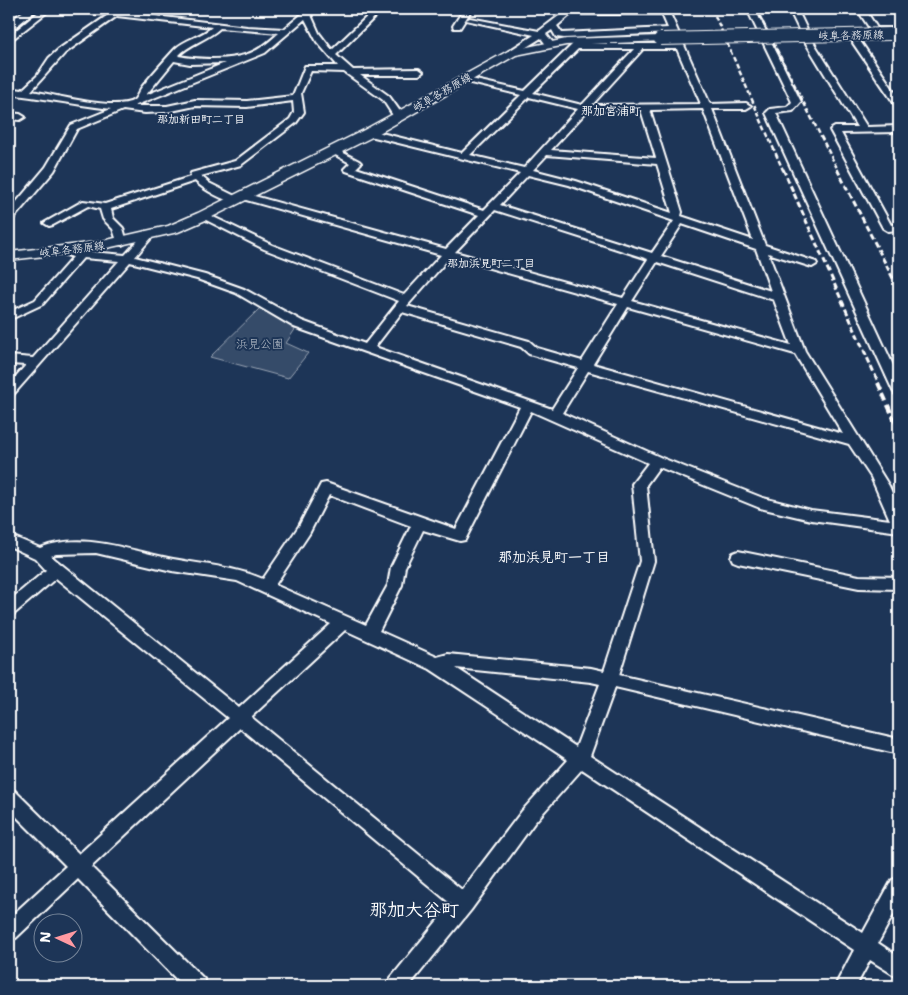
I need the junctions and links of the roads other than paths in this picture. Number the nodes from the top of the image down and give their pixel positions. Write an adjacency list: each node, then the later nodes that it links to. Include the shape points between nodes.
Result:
1 (32, 9): 14 (main road)
2 (47, 9): 22 (street)
3 (74, 9): 12 (street)
4 (379, 9): 26 (street)
5 (468, 9): 16 (street)
6 (751, 9): 82 (street, via 797,102 790,109 771,113)
7 (793, 9): 47 (street, via 808,40)
8 (861, 9): 20 (street, via 875,30)
9 (308, 10): 19 (street); 26 (street, via 316,36)
10 (571, 10): 11 (street); 17 (street)
11 (665, 10): 18 (street)
12 (119, 11): 15 (street); 33 (street, via 62,51)
13 (470, 20): 21 (street)
14 (12, 22)
15 (219, 25): 19 (street); 27 (street, via 180,49)
16 (457, 26)
17 (553, 26): 18 (street, via 559,35 564,36); 21 (street)
18 (674, 30): 25 (street)
19 (284, 31): 28 (street, via 267,48)
20 (897, 33): 21 (main road, 岐阜各務原線, bridge, via 584,41)
21 (546, 39): 31 (main road, 岐阜各務原線, via 512,53)
22 (9, 40)
23 (857, 43): 37 (street)
24 (640, 47): 25 (street); 34 (street, via 576,46); 42 (street)
25 (682, 47): 40 (street)
26 (332, 54): 29 (street)
27 (172, 58): 28 (street); 36 (street)
28 (241, 61): 36 (street)
29 (349, 71): 30 (street); 35 (street, via 308,68 299,87); 45 (street, via 388,100)
30 (419, 72)
31 (465, 79): 34 (street); 45 (main road, 岐阜各務原線)
32 (9, 91): 33 (street)
33 (24, 93): 41 (street)
34 (526, 94): 42 (street); 51 (street)
35 (298, 98): 41 (street, via 247,104 195,103 156,110); 54 (street, via 299,112 285,128 238,163 194,175)
36 (138, 100): 41 (street)
37 (899, 104)
38 (746, 106): 40 (street)
39 (645, 107): 40 (street); 42 (street); 52 (street)
40 (707, 107): 65 (street)
41 (120, 108): 59 (street, via 74,127 43,177)
42 (584, 108): 50 (street)
43 (9, 116): 44 (street)
44 (20, 117)
45 (399, 117): 48 (main road, 岐阜各務原線)
46 (899, 129): 47 (street)
47 (864, 130): 62 (street, via 835,130 888,228)
48 (369, 133): 49 (main road, 岐阜各務原線); 51 (street)
49 (333, 151): 55 (main road, 岐阜各務原線); 57 (street, via 356,163 350,169)
50 (543, 152): 52 (street); 53 (street)
51 (462, 157): 53 (street)
52 (661, 161): 60 (street)
53 (526, 172): 57 (street); 60 (street, via 572,182)
54 (196, 178): 55 (street); 56 (street)
55 (239, 198): 58 (main road, 岐阜各務原線); 67 (street)
56 (105, 207): 61 (street, via 87,202); 64 (street, via 108,219 118,228)
57 (489, 210): 67 (street); 70 (street)
58 (202, 216): 63 (main road, 岐阜各務原線); 74 (street)
59 (9, 217)
60 (678, 218): 65 (street); 70 (street)
61 (49, 223)
62 (899, 228)
63 (148, 236): 64 (main road, 岐阜各務原線); 71 (street)
64 (122, 242): 66 (main road, 岐阜各務原線)
65 (760, 247): 72 (street); 73 (street)
66 (63, 251): 68 (street); 69 (main road, 岐阜各務原線)
67 (448, 253): 74 (street); 75 (street)
68 (81, 254): 71 (street); 76 (street, via 39,302)
69 (9, 256)
70 (654, 258): 73 (street); 75 (street)
71 (130, 259): 77 (street, via 201,277 240,291 298,324); 80 (street)
72 (812, 264)
73 (780, 298): 78 (street)
74 (403, 304): 77 (street); 81 (street, via 525,344 533,351)
75 (624, 304): 78 (street); 81 (street)
76 (9, 316)
77 (367, 349): 84 (street)
78 (799, 351): 86 (street)
79 (9, 360): 80 (street)
80 (36, 362): 83 (street)
81 (587, 365): 85 (street); 86 (street)
82 (899, 391)
83 (9, 392)
84 (528, 405): 85 (street); 88 (street, via 460,536)
85 (555, 416): 87 (street)
86 (854, 440): 89 (street, via 883,484)
87 (657, 461): 89 (street, via 760,503 811,515); 100 (street, via 639,484 647,561)
88 (419, 523): 95 (street, via 326,488 304,530); 98 (street, via 398,567 395,585)
89 (899, 526)
90 (9, 540): 91 (street)
91 (40, 554): 93 (street); 95 (street, via 55,548 96,547 172,565 238,575)
92 (738, 557): 94 (street, via 859,582)
93 (56, 570): 96 (street); 101 (street)
94 (899, 583)
95 (265, 588): 97 (street)
96 (9, 610)
97 (342, 624): 98 (street); 101 (street)
98 (369, 636): 99 (street)
99 (436, 664): 100 (street, via 448,661); 103 (street)
100 (610, 679): 102 (street); 103 (street)
101 (240, 718): 105 (street); 107 (street)
102 (899, 747)
103 (580, 759): 107 (street, via 528,817); 109 (street)
104 (9, 797): 105 (street)
105 (79, 867): 108 (street); 111 (street)
106 (899, 886): 109 (street)
107 (464, 903): 112 (street)
108 (9, 931)
109 (867, 946): 110 (street); 113 (street)
110 (899, 968)
111 (198, 986)
112 (397, 986)
113 (845, 986)

